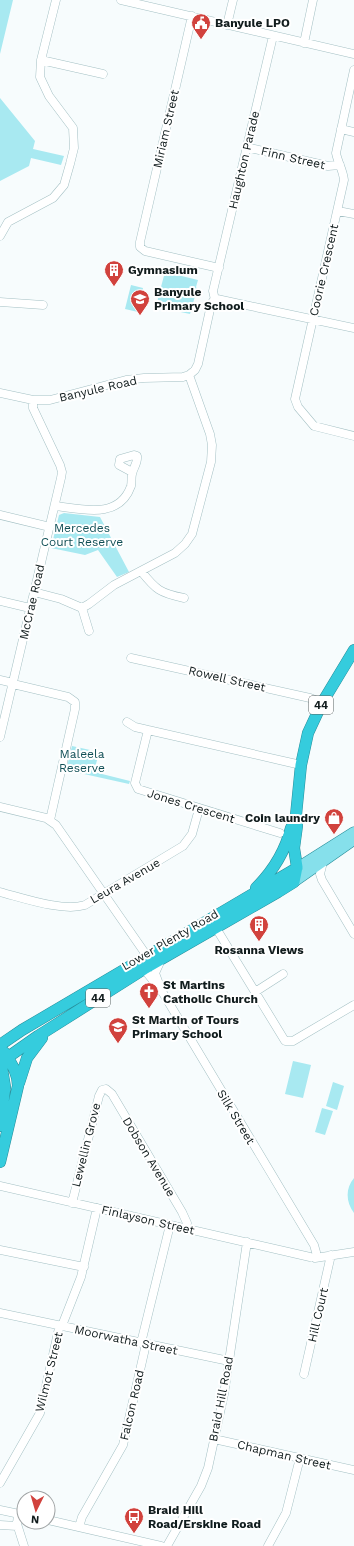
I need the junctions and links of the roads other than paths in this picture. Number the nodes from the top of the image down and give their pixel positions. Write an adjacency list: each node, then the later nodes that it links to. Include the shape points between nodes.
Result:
1 (56, 0): 10 (street)
2 (121, 0): 5 (street)
3 (233, 0): 6 (street)
4 (313, 0): 8 (street)
5 (192, 16): 6 (street); 20 (street, Miriam Street, via 140,246 145,251)
6 (228, 25): 7 (street)
7 (273, 36): 8 (street); 15 (street, Haughton Parade)
8 (304, 43): 9 (street)
9 (354, 54)
10 (42, 60): 12 (street); 19 (street, via 40,78 49,96 73,128 74,148 64,186 53,198 8,222)
11 (354, 70): 13 (street, Coorie Crescent)
12 (104, 74)
13 (341, 129): 14 (street); 16 (street, Coorie Crescent, via 336,153)
14 (354, 132)
15 (246, 147): 16 (street, Finn Street, via 328,166); 20 (street, Haughton Parade)
16 (340, 165): 17 (street, Coorie Crescent, via 344,172 344,180)
17 (338, 211): 18 (street); 24 (street, Coorie Crescent)
18 (354, 214)
19 (0, 236)
20 (219, 268): 21 (street, Haughton Parade, via 213,291)
21 (217, 299): 24 (street); 26 (street, via 211,305 197,367)
22 (0, 302): 23 (street)
23 (44, 305)
24 (313, 319): 25 (street); 29 (street, Coorie Crescent, via 296,404 314,426)
25 (354, 328)
26 (189, 375): 28 (street, Banyule Road, via 183,378 126,380 50,400); 34 (street, via 212,445 211,462 197,521 192,534 180,549 170,557)
27 (0, 393): 28 (street, Banyule Road)
28 (33, 400): 31 (street, McCrae Road, via 34,408 62,472)
29 (354, 436)
30 (132, 472): 31 (street, via 131,486 123,500 112,508 100,511)
31 (55, 506): 33 (street, McCrae Road)
32 (0, 516): 33 (street)
33 (50, 527): 35 (street, McCrae Road)
34 (141, 571): 36 (street, via 158,590); 39 (street, via 114,585)
35 (34, 592): 38 (street, McCrae Road); 39 (street)
36 (184, 598)
37 (0, 600): 38 (street)
38 (30, 608): 44 (street, McCrae Road)
39 (82, 608): 40 (street)
40 (89, 631)
41 (354, 650): 45 (highway, 44)
42 (131, 658): 45 (street, Rowell Street, via 310,698)
43 (0, 680): 44 (street)
44 (13, 683): 48 (street, McCrae Road); 53 (street, via 68,697 75,702)
45 (322, 703): 49 (highway, 44, via 308,733)
46 (127, 722): 47 (street)
47 (148, 730): 49 (street); 51 (street, Jones Crescent, via 136,780 137,788)
48 (0, 737)
49 (301, 765): 52 (highway, 44)
50 (0, 807): 53 (street)
51 (199, 809): 55 (street, Jones Crescent); 66 (street, Leura Avenue, via 192,834 184,846)
52 (296, 815): 57 (highway, 44); 59 (highway, 44, via 294,850)
53 (50, 820): 66 (street)
54 (354, 832): 59 (main road, Lower Plenty Road)
55 (280, 833)
56 (354, 840): 58 (main road, Lower Plenty Road)
57 (281, 857): 61 (highway, via 280,864); 67 (highway, 44, via 267,877)
58 (323, 862): 60 (main road, Lower Plenty Road); 62 (street, via 320,874)
59 (297, 868): 61 (highway, Lower Plenty Road)
60 (309, 871): 61 (main road, Lower Plenty Road); 62 (street)
61 (291, 880): 63 (highway, Lower Plenty Road); 65 (highway, Lower Plenty Road / 44)
62 (323, 882): 69 (street)
63 (266, 887): 65 (highway, via 275,888); 67 (highway, Lower Plenty Road)
64 (0, 892): 66 (street, Leura Avenue, via 67,907 85,905)
65 (278, 892): 68 (highway, Lower Plenty Road / 44)
66 (104, 893): 70 (street)
67 (243, 901): 70 (highway, Lower Plenty Road / 44)
68 (216, 928): 71 (highway, Lower Plenty Road / 44); 74 (street)
69 (354, 934)
70 (147, 956): 78 (highway, Lower Plenty Road / 44)
71 (161, 960): 72 (highway, Lower Plenty Road / 44); 75 (street, Silk Street, via 155,973)
72 (144, 969): 75 (street, Silk Street); 77 (highway, Lower Plenty Road / 44)
73 (283, 974): 74 (street)
74 (255, 992): 76 (street, via 283,1039 289,1042)
75 (163, 994): 95 (street, Silk Street, via 310,1240)
76 (354, 1005)
77 (52, 1028): 79 (highway, Lower Plenty Road / 44); 84 (highway, via 27,1058)
78 (10, 1038): 79 (highway, via 13,1046); 80 (highway, Lower Plenty Road / 44)
79 (25, 1045): 81 (highway, Lower Plenty Road / 44)
80 (0, 1046): 81 (highway)
81 (2, 1060): 83 (highway, via 5,1078); 84 (highway, via 14,1068 18,1084)
82 (104, 1090): 88 (street, Lewellin Grove, via 99,1096); 91 (street, Dobson Avenue, via 112,1094 182,1212 187,1223)
83 (2, 1091): 85 (highway)
84 (16, 1093): 86 (highway)
85 (0, 1126)
86 (0, 1162)
87 (0, 1186): 88 (street, Finlayson Street)
88 (72, 1203): 89 (street, Finlayson Street)
89 (97, 1208): 90 (street, Finlayson Street); 97 (street, Wilmot Street)
90 (170, 1225): 91 (street, Finlayson Street); 100 (street, Falcon Road)
91 (186, 1229): 92 (street, Finlayson Street)
92 (247, 1242): 95 (street, Finlayson Street, via 296,1253); 101 (street, Braid Hill Road)
93 (0, 1250): 97 (street)
94 (354, 1252): 96 (street, Finlayson Street)
95 (313, 1254): 96 (street, Finlayson Street)
96 (331, 1255): 102 (street, Hill Court)
97 (84, 1267): 99 (street, Wilmot Street)
98 (0, 1313): 99 (street, Moorwatha Street)
99 (61, 1326): 100 (street, Moorwatha Street); 106 (street, Wilmot Street, via 40,1413)
100 (143, 1343): 101 (street, Moorwatha Street); 112 (street, Falcon Road, via 123,1445 82,1517)
101 (229, 1362): 103 (street, Braid Hill Road)
102 (304, 1374)
103 (214, 1439): 104 (street, Chapman Street); 116 (street, Braid Hill Road, via 205,1478)
104 (300, 1458): 105 (street, Chapman Street); 117 (street, via 286,1513)
105 (354, 1470)
106 (0, 1484)
107 (0, 1510): 108 (street)
108 (16, 1513)
109 (56, 1522): 112 (street)
110 (0, 1525): 111 (street)
111 (16, 1526)
112 (79, 1527): 115 (street)
113 (18, 1530): 114 (street)
114 (24, 1546)
115 (161, 1546)
116 (167, 1546)
117 (268, 1546)

